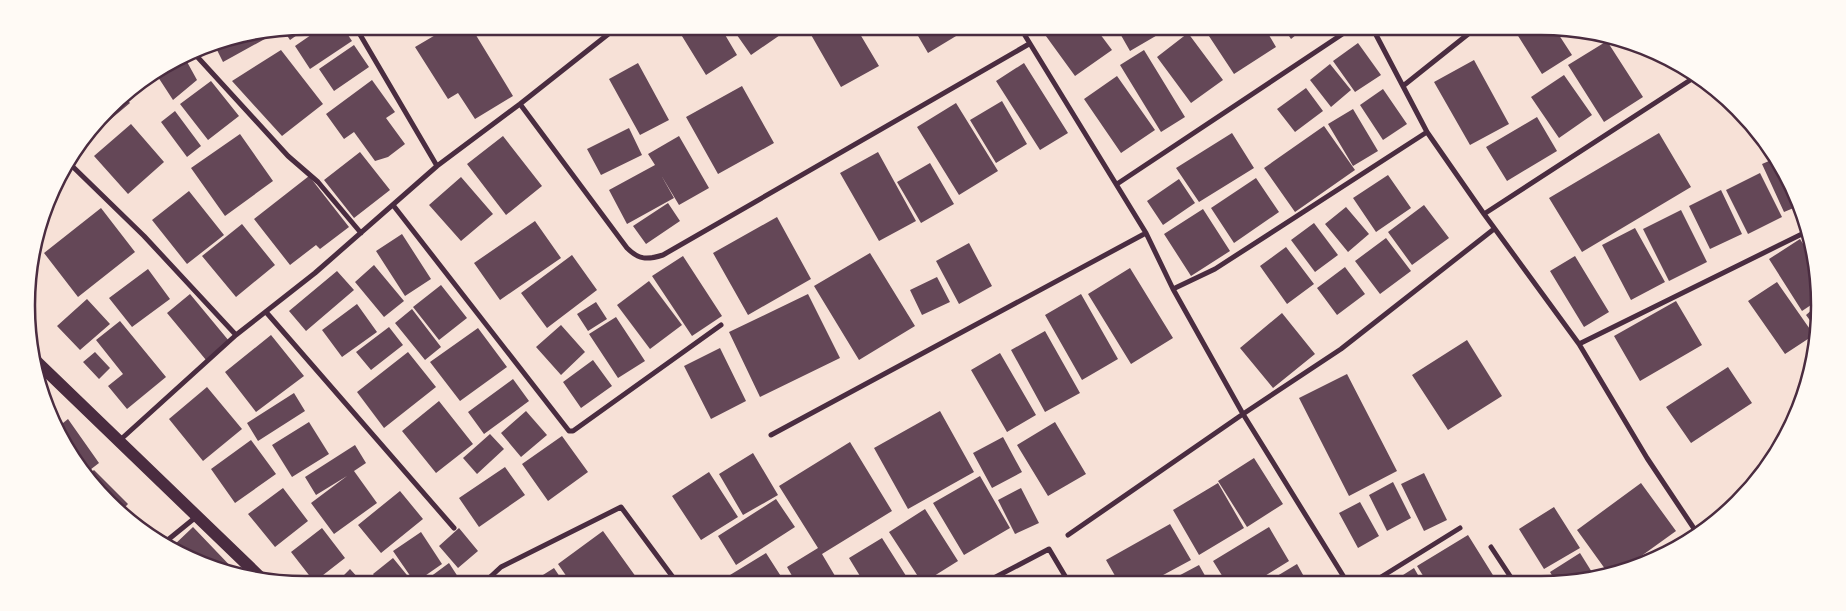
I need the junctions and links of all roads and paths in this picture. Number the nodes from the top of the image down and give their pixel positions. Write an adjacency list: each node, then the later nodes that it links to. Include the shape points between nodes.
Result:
1 (360, 35): 13 (street)
2 (607, 35): 11 (street)
3 (1024, 35): 7 (street)
4 (1341, 35): 15 (street)
5 (1376, 35): 10 (street)
6 (1467, 35): 10 (street)
7 (1029, 44): 11 (street, via 663,255 650,259 635,256 627,248); 15 (street)
8 (198, 58): 19 (street, via 288,156 318,182)
9 (1691, 81): 17 (street)
10 (1403, 86): 12 (street)
11 (520, 104): 13 (street)
12 (1427, 132): 17 (street); 22 (street, via 1215,269)
13 (437, 166): 16 (street)
14 (73, 167): 25 (street, via 144,236)
15 (1117, 184): 20 (street)
16 (393, 206): 19 (street); 24 (street, via 570,431)
17 (1484, 214): 18 (street)
18 (1494, 229): 26 (street); 28 (street, via 1341,349)
19 (361, 233): 23 (street)
20 (1146, 233): 22 (street); 29 (street)
21 (1802, 234): 26 (street)
22 (1173, 290): 28 (street)
23 (266, 312): 25 (street); 32 (street)
24 (721, 326)
25 (236, 335): 30 (street)
26 (1579, 344): 34 (street, via 1647,458)
27 (42, 367): 30 (main road)
28 (1243, 414): 35 (street); 43 (street)
29 (771, 434)
30 (119, 441): 31 (main road)
31 (196, 516): 36 (street); 38 (main road)
32 (454, 528)
33 (1460, 528): 44 (street)
34 (1694, 528)
35 (1068, 536)
36 (169, 539)
37 (1491, 547): 45 (street)
38 (254, 571)
39 (491, 576): 40 (street, via 501,567 621,507)
40 (672, 576)
41 (998, 576): 42 (street, via 1049,549)
42 (1065, 576)
43 (1343, 576)
44 (1383, 576)
45 (1510, 576)

